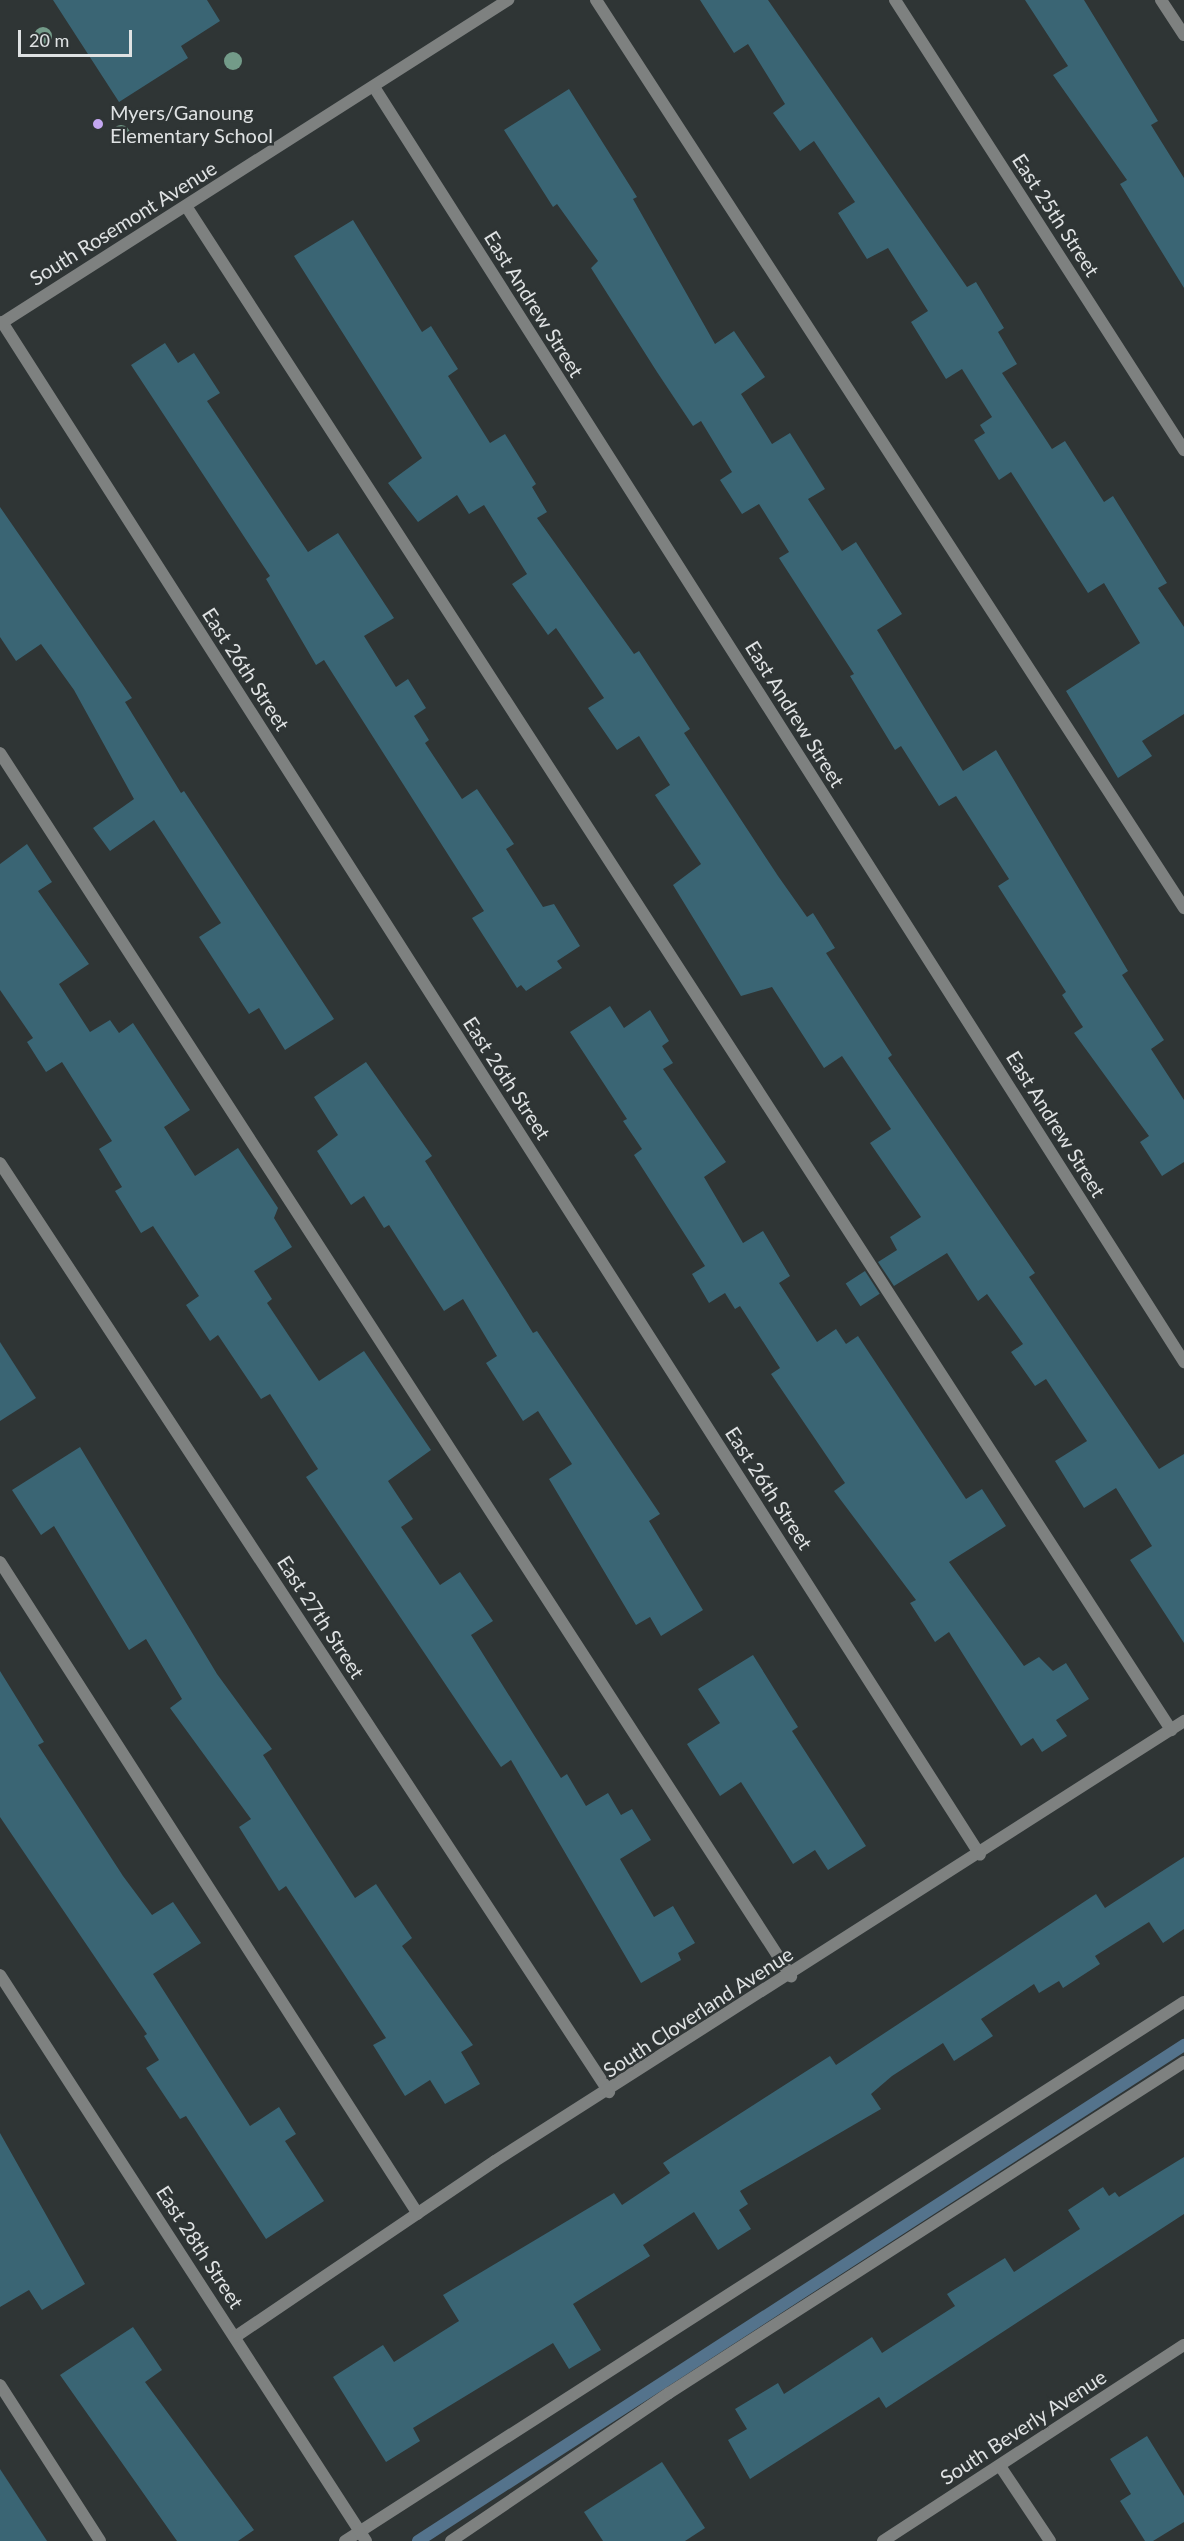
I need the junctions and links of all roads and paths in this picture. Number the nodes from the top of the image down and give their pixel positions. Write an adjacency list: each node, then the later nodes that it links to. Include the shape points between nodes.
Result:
1 (508, 0): 6 (street, South Rosemont Avenue)
2 (596, 0): 11 (street)
3 (895, 0): 9 (street, East 25th Street)
4 (1161, 0): 5 (street)
5 (1184, 35)
6 (374, 87): 7 (street, South Rosemont Avenue); 13 (street, East Andrew Street)
7 (186, 206): 8 (street, South Rosemont Avenue); 16 (street)
8 (1, 323): 17 (street, East 26th Street)
9 (1184, 450)
10 (0, 753): 19 (street)
11 (1184, 908)
12 (0, 1163): 22 (street, East 27th Street)
13 (1184, 1362)
14 (0, 1562): 23 (street)
15 (1184, 1721): 16 (street, South Cloverland Avenue)
16 (1171, 1730): 17 (street, South Cloverland Avenue)
17 (980, 1855): 19 (street, South Cloverland Avenue)
18 (0, 1976): 24 (street, East 28th Street)
19 (791, 1976): 22 (street, South Cloverland Avenue)
20 (1184, 2002): 28 (street)
21 (1184, 2062): 31 (street, via 669,2393)
22 (609, 2092): 23 (street, South Cloverland Avenue)
23 (418, 2214): 24 (street, South Cloverland Avenue)
24 (235, 2337): 28 (street, East 28th Street)
25 (1184, 2345): 27 (street, South Beverly Avenue)
26 (0, 2385): 29 (street)
27 (1000, 2466): 32 (street, South Beverly Avenue); 33 (street)
28 (362, 2536): 30 (street)
29 (100, 2541)
30 (345, 2541)
31 (451, 2541)
32 (883, 2541)
33 (1050, 2541)

